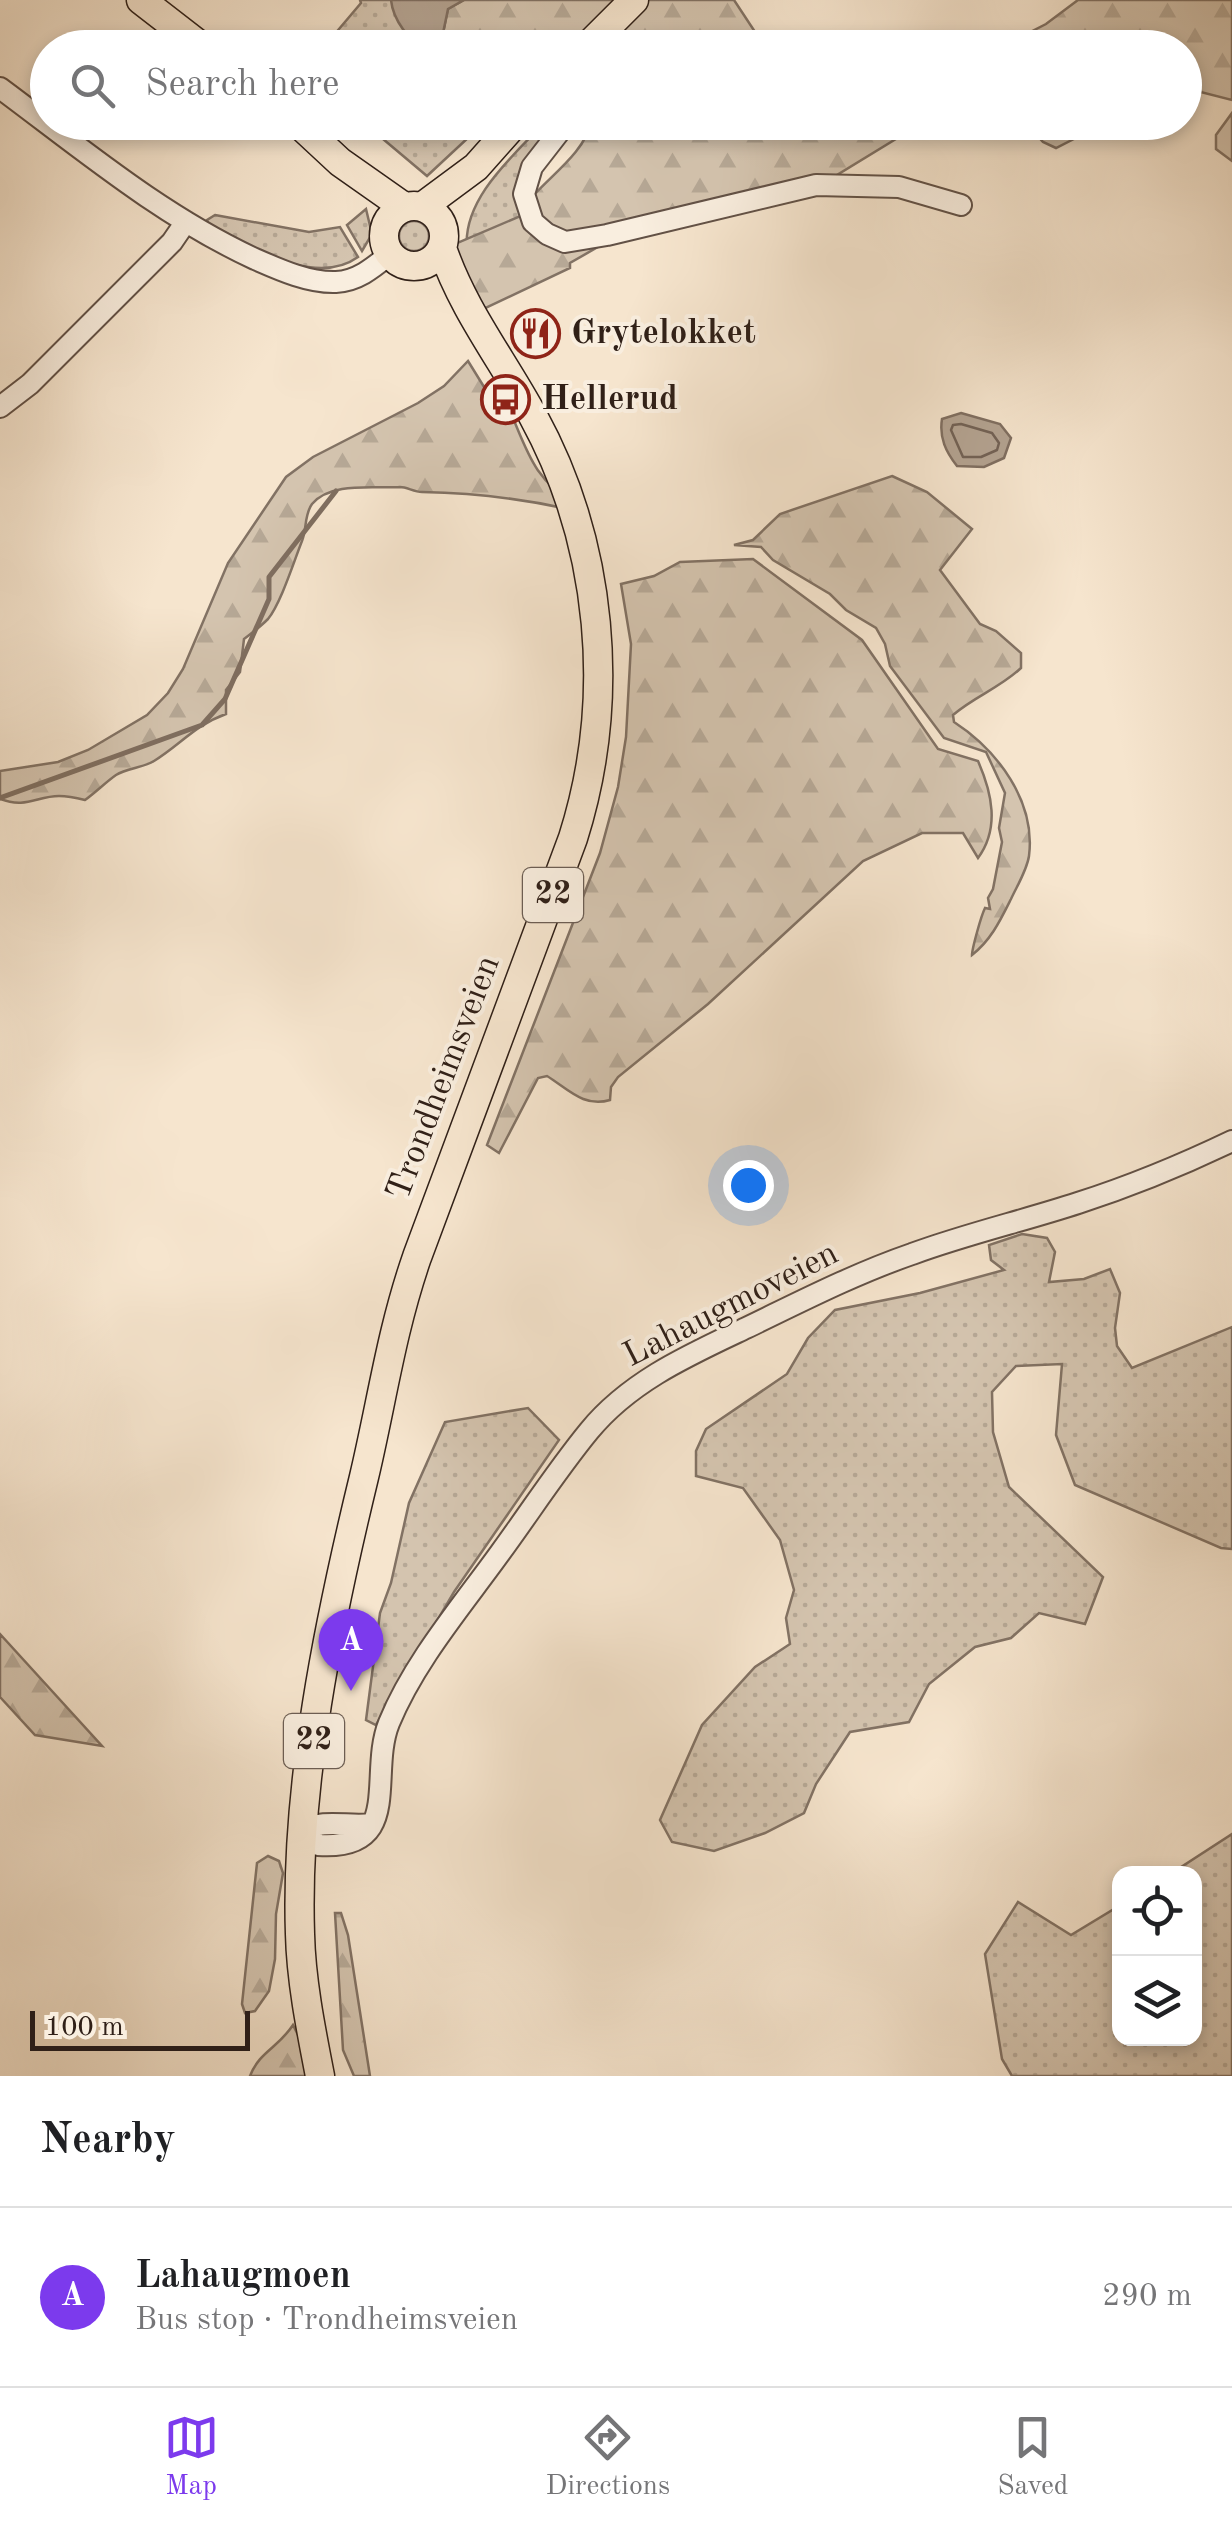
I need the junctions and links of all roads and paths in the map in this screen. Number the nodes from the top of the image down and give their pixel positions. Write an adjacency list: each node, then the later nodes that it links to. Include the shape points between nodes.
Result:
1 (142, 0): 3 (main road)
2 (634, 0): 4 (main road)
3 (180, 30)
4 (604, 30)
5 (0, 88): 6 (street)
6 (30, 110)
7 (71, 140): 14 (street)
8 (316, 140): 13 (main road, 22)
9 (500, 140): 11 (main road)
10 (553, 140): 12 (street, via 532,166 524,194 533,222 565,242 816,185 899,187)
11 (476, 167): 13 (main road); 15 (main road)
12 (961, 205)
13 (404, 213): 15 (main road, 22, via 435,214); 16 (main road, via 384,237)
14 (185, 223): 16 (street, via 270,265 323,281 358,276); 19 (street)
15 (442, 238): 17 (main road, via 430,262); 18 (main road, Trondheimsveien / 22)
16 (390, 254): 17 (main road, 22)
17 (418, 266): 18 (main road, Trondheimsveien / 22)
18 (472, 320): 21 (main road, Trondheimsveien / 22, via 532,415 573,510 594,613 597,721 572,838 401,1304 364,1474 360,1540)
19 (0, 407)
20 (1232, 1141): 21 (street, Lahaugmoveien, via 1128,1186 864,1272 632,1390 571,1454 403,1694 384,1736 380,1806 372,1824 350,1844)
21 (314, 1832): 22 (main road, Trondheimsveien / 22, via 310,2011)
22 (320, 2076)

